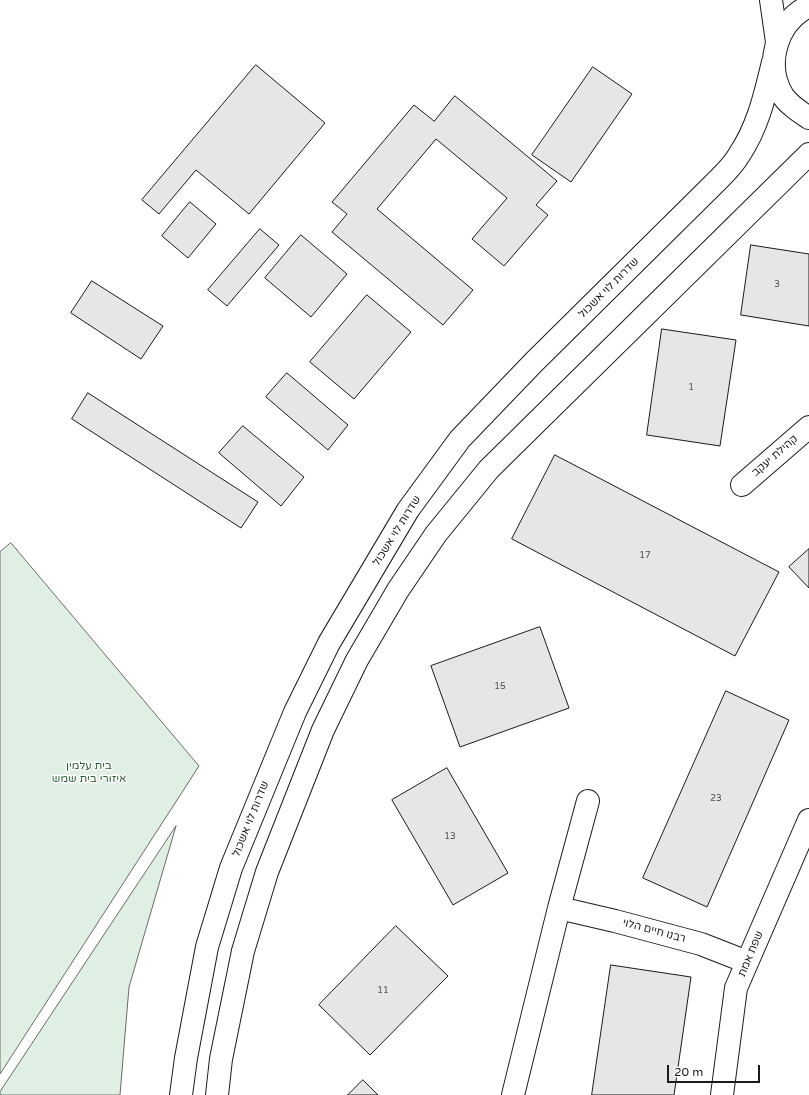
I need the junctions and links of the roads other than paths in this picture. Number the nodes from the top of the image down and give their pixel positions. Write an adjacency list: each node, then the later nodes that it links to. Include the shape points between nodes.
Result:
1 (771, 0): 3 (main road)
2 (809, 6): 3 (main road, via 794,16 783,28)
3 (775, 52): 4 (main road, via 776,80 784,96 796,110); 12 (main road, שדרות לוי אשכול, via 764,100 753,131 739,156 460,439 408,510 329,643 295,712 231,868 207,947)
4 (809, 118)
5 (809, 154): 13 (main road, via 489,469 436,534 398,590 357,660 323,730 267,872 244,950)
6 (809, 427): 7 (main road, קהילת יעקב)
7 (742, 485)
8 (588, 801): 10 (main road)
9 (809, 820): 11 (main road, שפת אמת)
10 (559, 908): 11 (main road, רבנו חיים הלוי, via 701,944); 14 (main road)
11 (748, 962): 15 (main road, שפת אמת, via 736,988)
12 (181, 1095)
13 (216, 1095)
14 (513, 1095)
15 (722, 1095)

